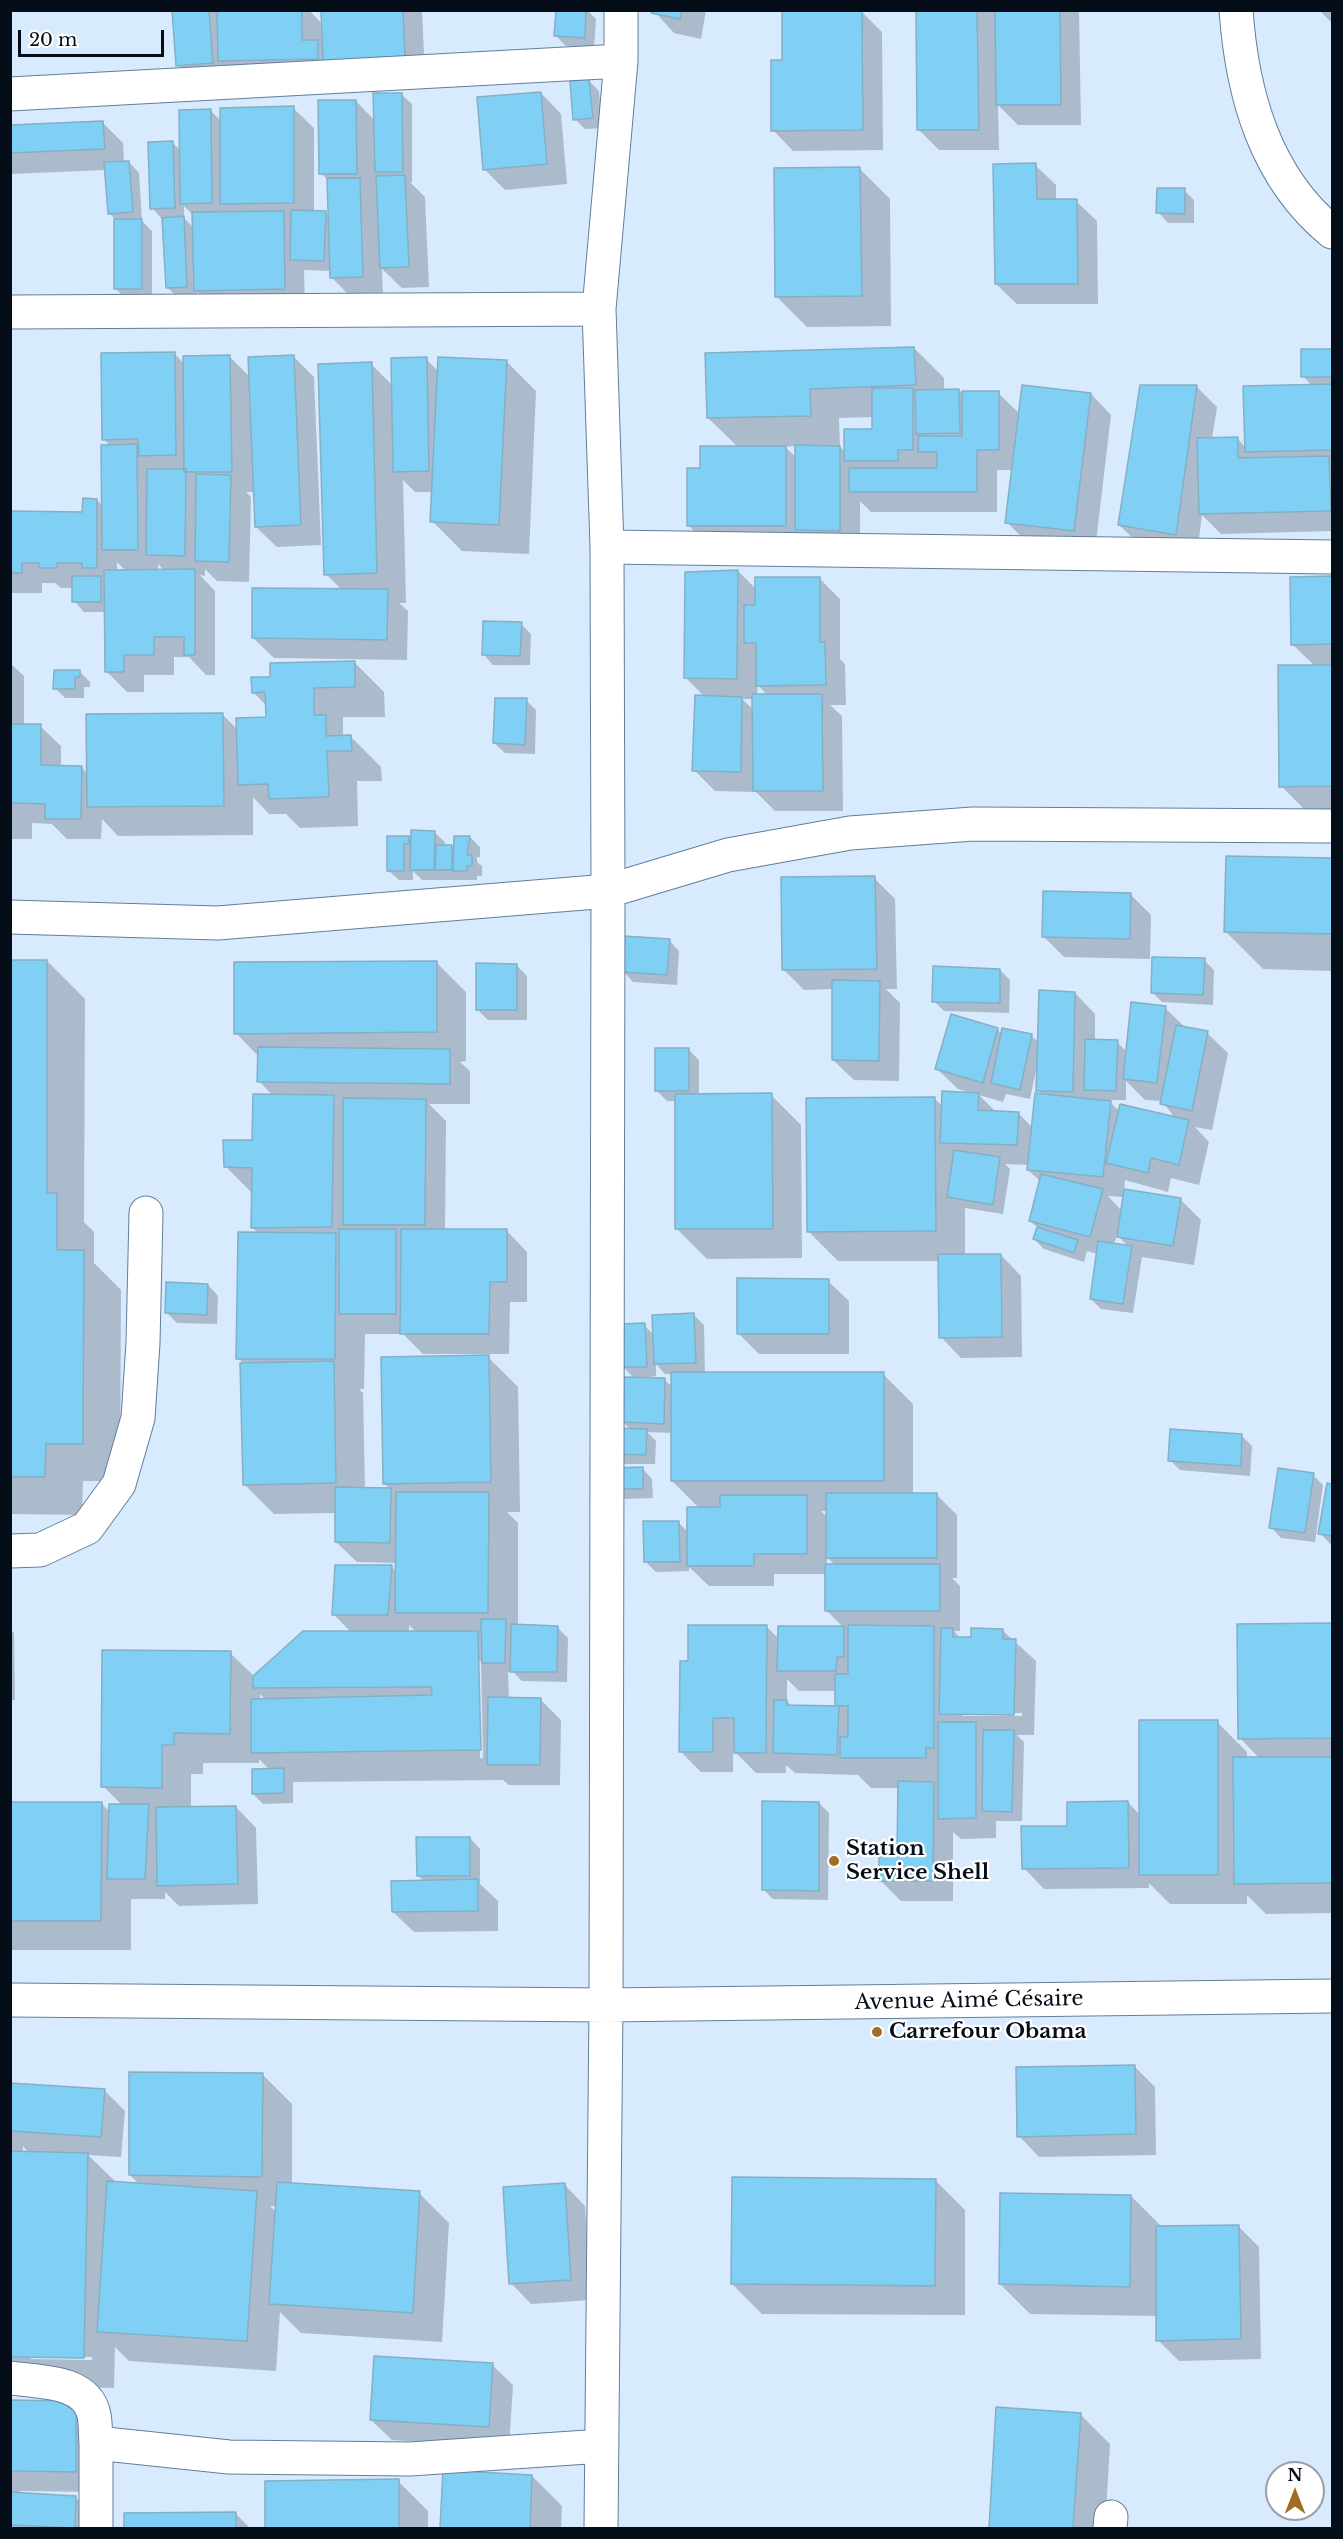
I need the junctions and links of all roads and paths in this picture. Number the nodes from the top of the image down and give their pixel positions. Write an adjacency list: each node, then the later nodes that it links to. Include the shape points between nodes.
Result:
1 (621, 10): 3 (street)
2 (1236, 10): 5 (street, via 1239,60 1260,132 1287,186)
3 (621, 61): 4 (street); 6 (street)
4 (10, 94)
5 (1332, 232)
6 (599, 309): 7 (street); 8 (street)
7 (10, 312)
8 (607, 547): 9 (street); 11 (street)
9 (1332, 557)
10 (1332, 826): 11 (street, via 973,824 850,833 728,855)
11 (608, 891): 12 (street, via 218,923); 17 (street)
12 (10, 917)
13 (146, 1213): 14 (street, via 138,1418 119,1484 87,1528 40,1550)
14 (10, 1551)
15 (1332, 1996): 17 (street, Avenue Aimé Césaire)
16 (10, 2000): 17 (street, Avenue Aimé Césaire)
17 (606, 2005): 20 (street)
18 (10, 2378): 19 (street, via 69,2386 84,2397 94,2414)
19 (96, 2443): 20 (street, via 229,2457 410,2459); 21 (street)
20 (602, 2446): 22 (street)
21 (96, 2529)
22 (601, 2529)

